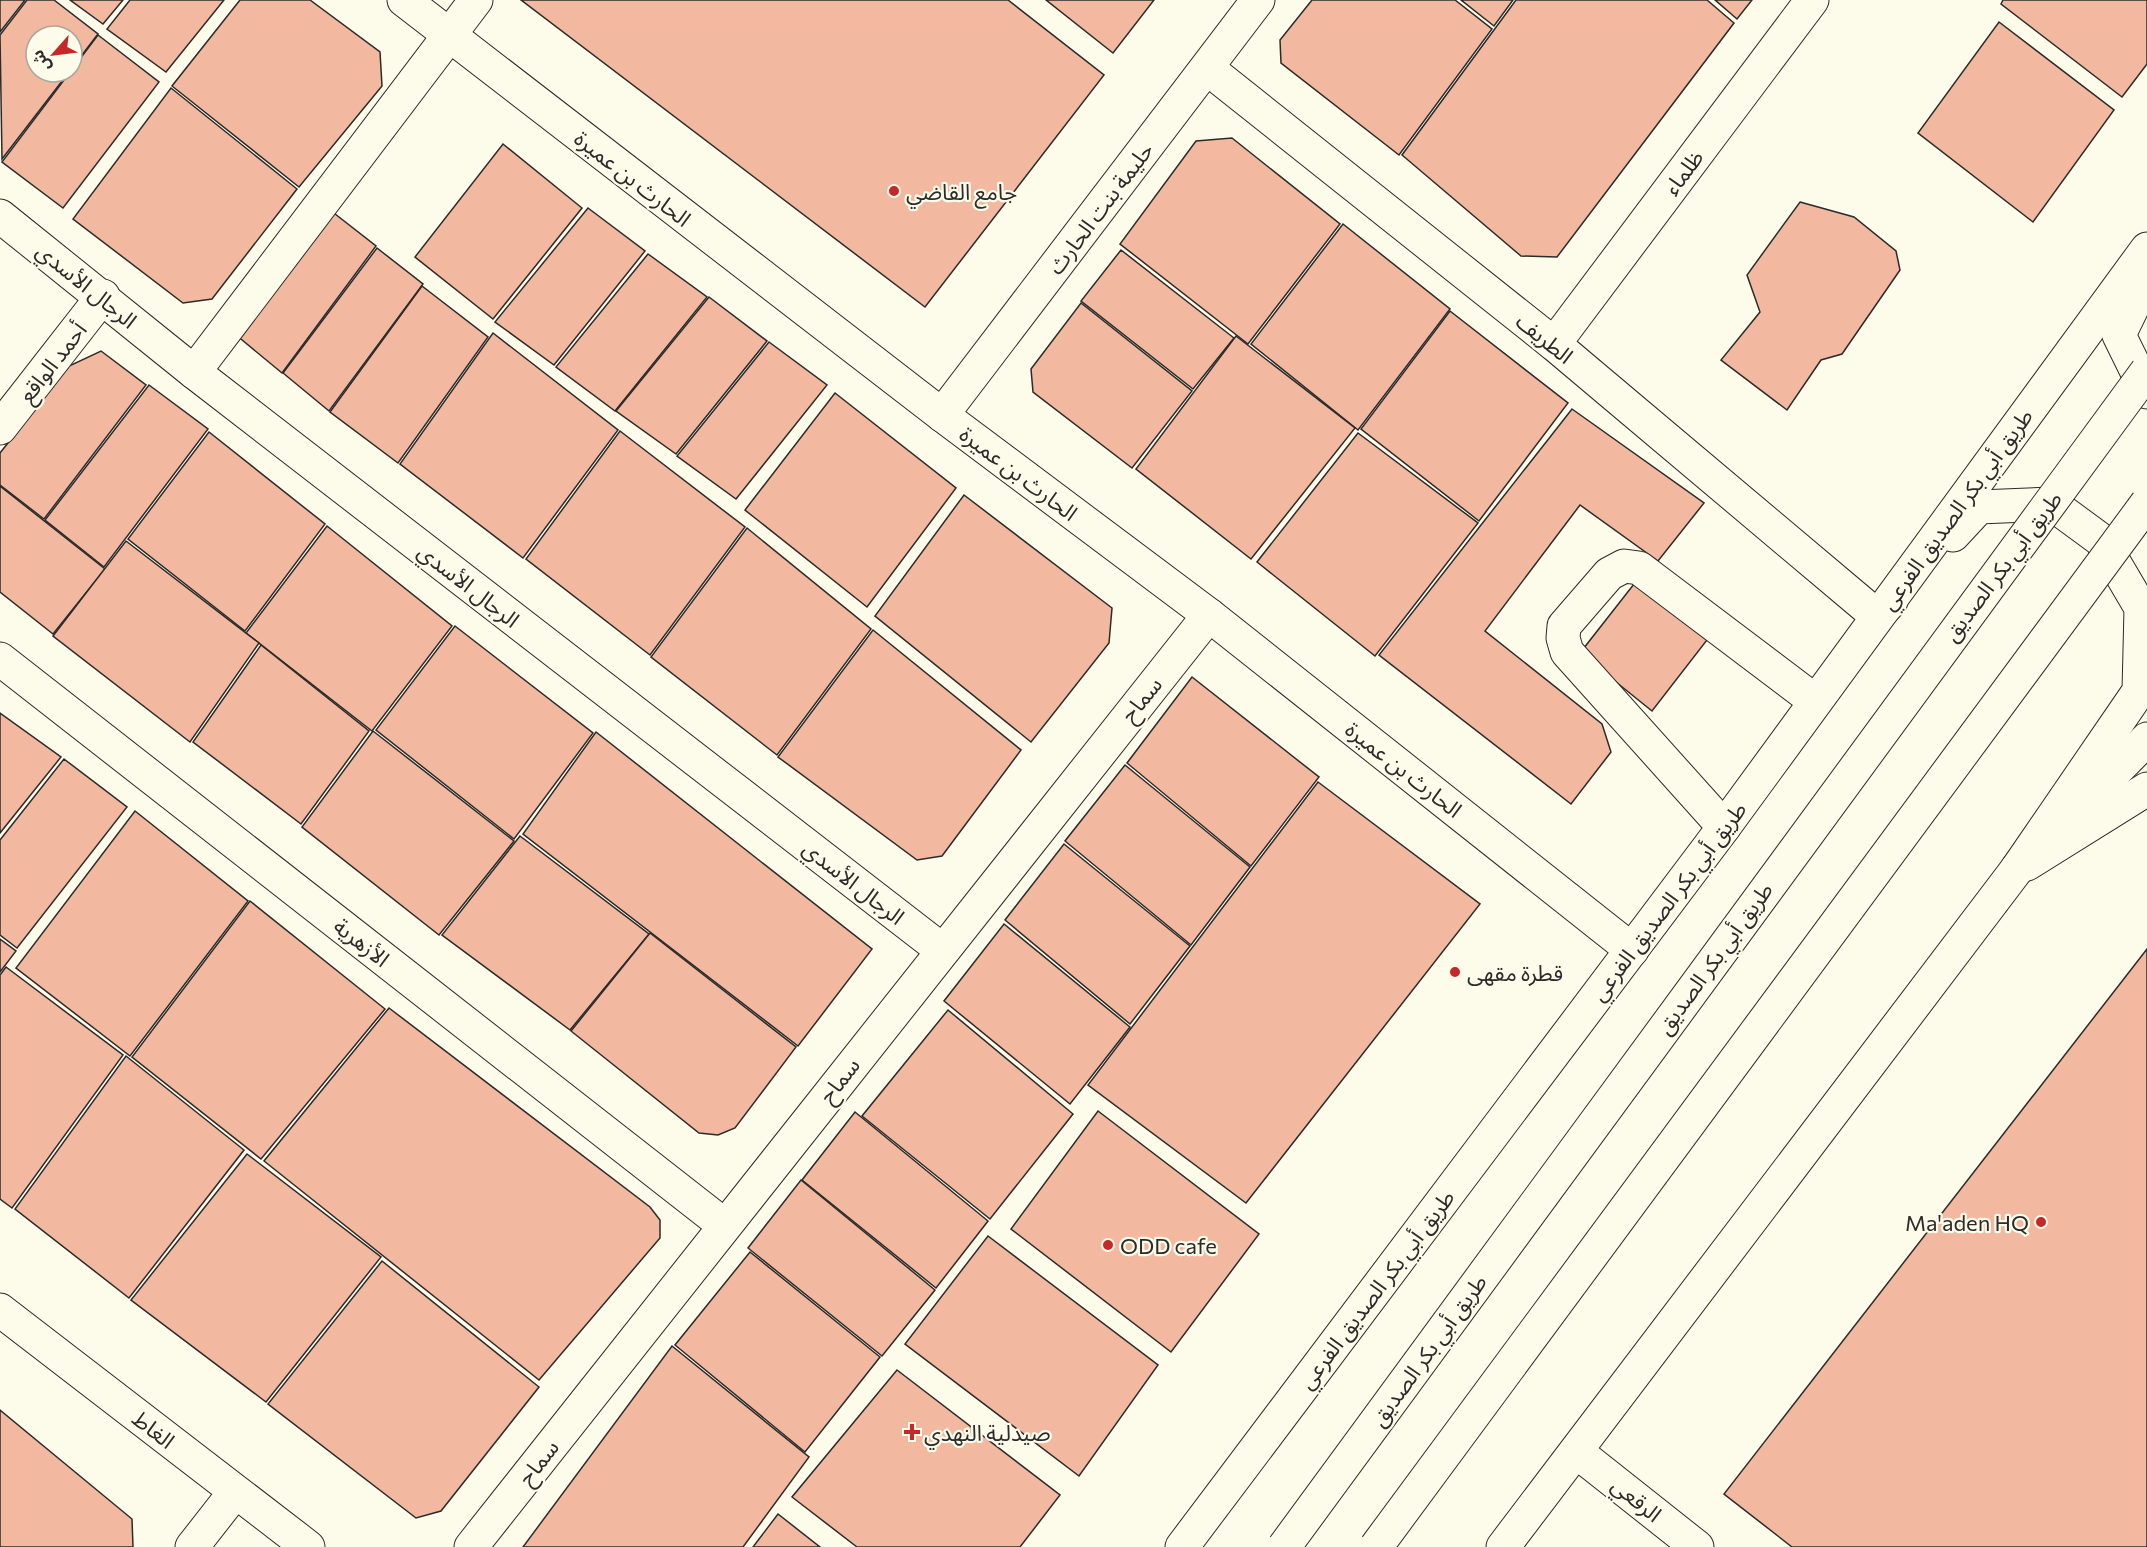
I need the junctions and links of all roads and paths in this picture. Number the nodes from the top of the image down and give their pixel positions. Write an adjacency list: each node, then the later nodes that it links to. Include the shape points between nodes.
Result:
1 (404, 0): 5 (street, الحارث بن عميرة)
2 (476, 0): 5 (street)
3 (1258, 0): 6 (street, حليمة بنت الحارث)
4 (1812, 0): 11 (street, ظلماء)
5 (449, 36): 13 (street); 15 (street, الحارث بن عميرة)
6 (1207, 68): 11 (street, الطريف); 15 (street, حليمة بنت الحارث)
7 (0, 216): 10 (street, الرجال الأسدي)
8 (2147, 249): 19 (street, طريق أبي بكر الصديق الفرعي)
9 (2147, 277): 14 (street, via 2119,335)
10 (103, 296): 13 (street, الرجال الأسدي); 16 (street, أحمد الواقع)
11 (1554, 344): 19 (street, الطريف)
12 (2147, 370): 36 (street, طريق أبي بكر الصديق, bridge)
13 (194, 372): 26 (street, الرجال الأسدي)
14 (2147, 393)
15 (942, 416): 18 (street, الحارث بن عميرة)
16 (0, 428)
17 (2147, 503): 37 (street, bridge)
18 (1209, 615): 26 (street, سماح); 27 (street, الحارث بن عميرة)
19 (1877, 616): 21 (street, طريق أبي بكر الصديق الفرعي); 25 (street, via 1979,507 2052,504 2101,540 2141,608 2139,691)
20 (0, 659): 28 (street, الأزهرية)
21 (1815, 701): 24 (street, طريق أبي بكر الصديق الفرعي); 24 (street, via 1639,568 1624,566 1609,574 1564,626 1567,652)
22 (2147, 739): 25 (street)
23 (2147, 789): 25 (street)
24 (1724, 827): 27 (street, طريق أبي بكر الصديق الفرعي)
25 (2018, 869): 30 (street)
26 (942, 950): 28 (street, سماح)
27 (1632, 950): 35 (street, طريق أبي بكر الصديق الفرعي)
28 (724, 1225): 34 (street, سماح)
29 (0, 1310): 31 (street, الغاط)
30 (1577, 1452): 38 (street); 39 (street, الرقعي)
31 (235, 1492): 32 (street); 33 (street, الغاط)
32 (192, 1547)
33 (308, 1547)
34 (471, 1547)
35 (1182, 1547)
36 (1284, 1547)
37 (1376, 1547)
38 (1503, 1547)
39 (1697, 1547)

